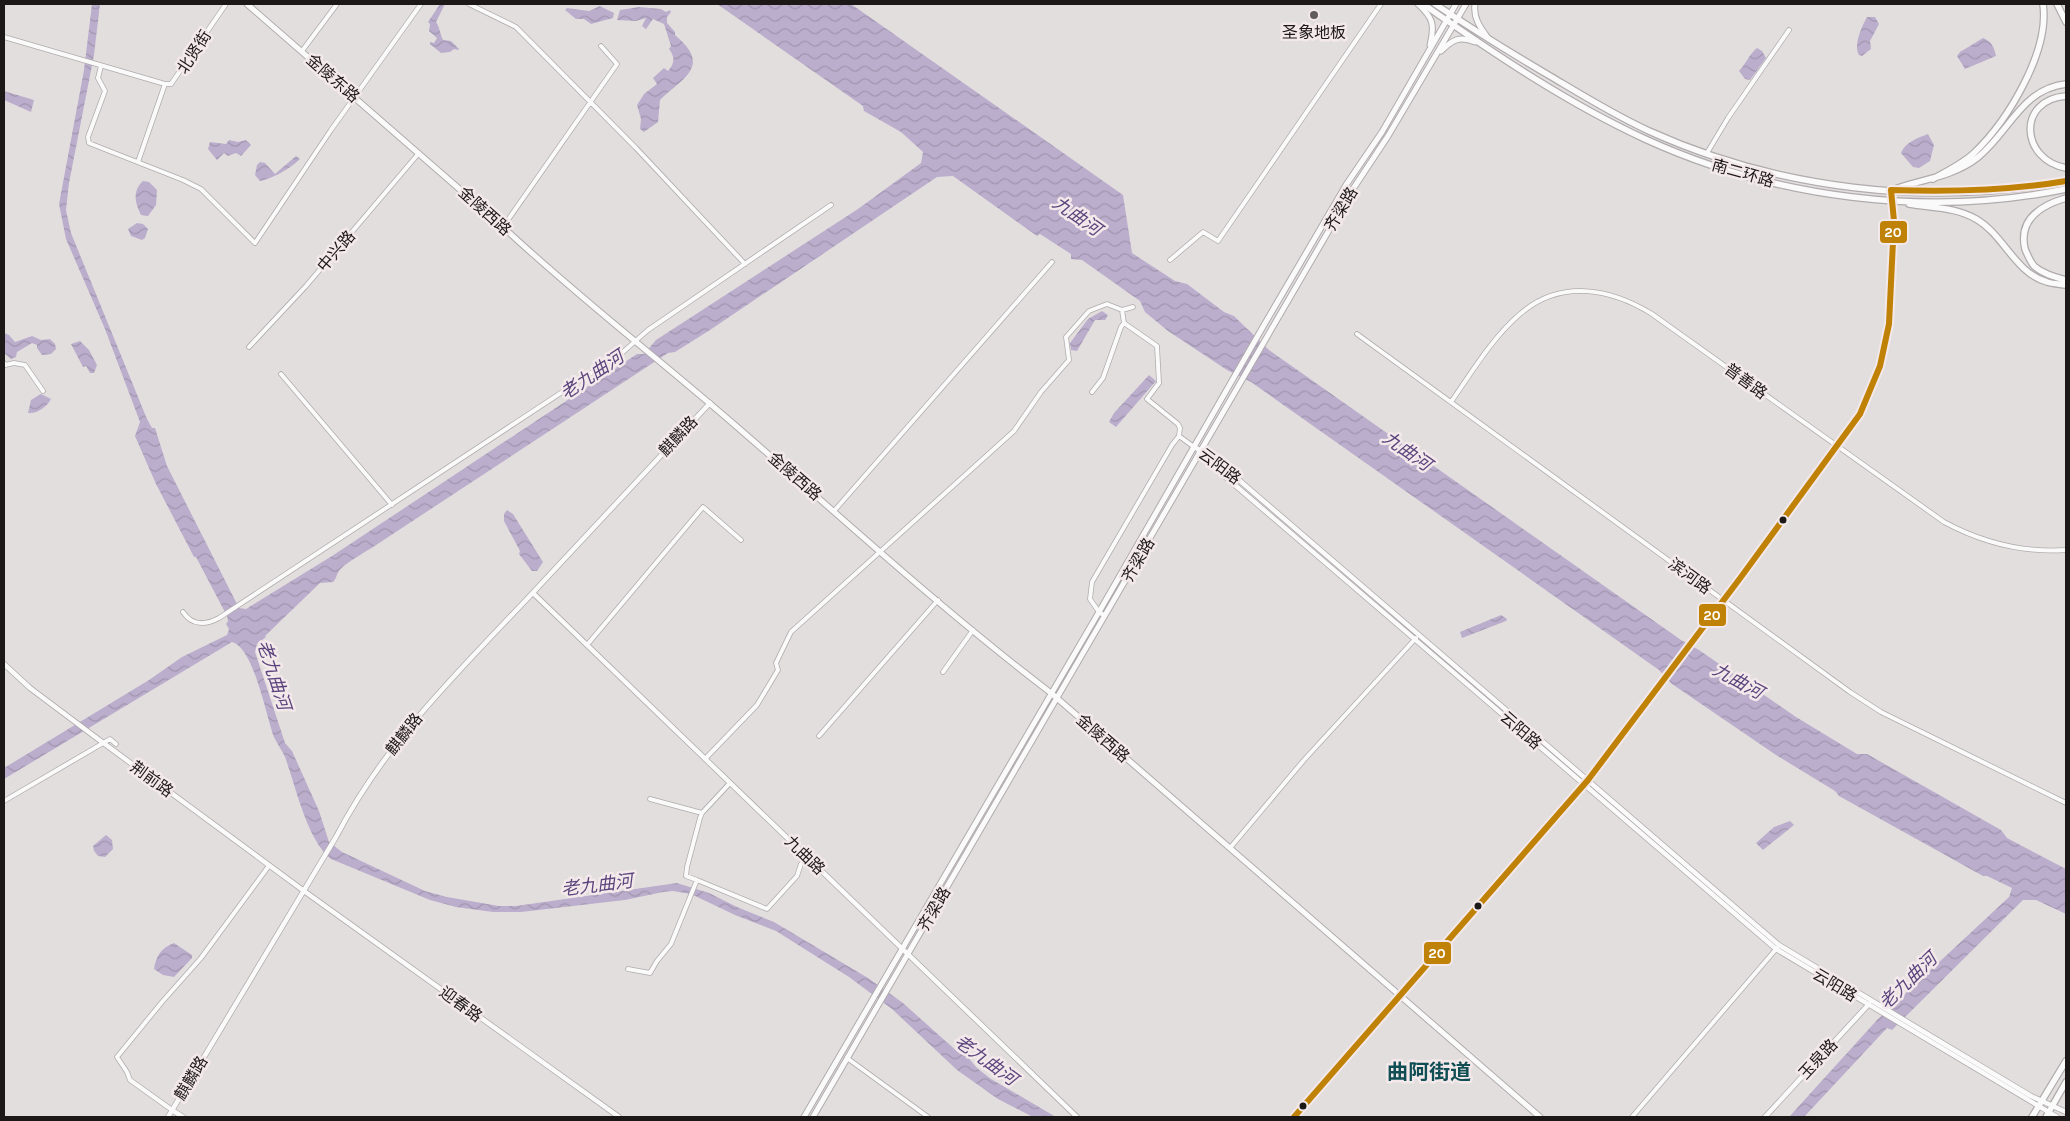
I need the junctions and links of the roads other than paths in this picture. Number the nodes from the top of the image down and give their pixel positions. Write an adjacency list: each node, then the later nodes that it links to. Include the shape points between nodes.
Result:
1 (226, 4): 29 (street, 北贤街, via 175,81)
2 (247, 4): 26 (main road, 金陵东路)
3 (337, 4): 26 (street)
4 (421, 4): 32 (street)
5 (469, 4): 33 (street, via 516,27)
6 (1381, 4): 48 (street, via 1218,241 1203,232)
7 (1418, 4): 25 (main road, via 1432,20)
8 (1423, 4): 17 (main road, 南二环路)
9 (1435, 4): 15 (main road, 南二环路)
10 (1456, 4): 15 (main road, 齐梁路)
11 (1466, 4): 16 (main road, 齐梁路)
12 (1475, 4): 22 (main road, via 1477,24)
13 (2043, 4): 36 (main road, via 2040,47 2028,76)
14 (2058, 4): 18 (main road)
15 (1450, 14): 16 (main road, 南二环路); 17 (main road, 齐梁路)
16 (1457, 19): 19 (main road, 齐梁路); 22 (main road, 南二环路)
17 (1446, 20): 19 (main road, 南二环路); 25 (main road, 齐梁路)
18 (2066, 22)
19 (1453, 26): 24 (main road, 南二环路); 27 (main road, 齐梁路)
20 (1789, 30): 38 (street)
21 (4, 36): 28 (street, 北贤街)
22 (1490, 40): 34 (main road, 南二环路)
23 (601, 46): 33 (street, via 616,64)
24 (1486, 46): 27 (main road, via 1459,38); 35 (main road, 南二环路)
25 (1429, 50): 66 (main road, 齐梁路, via 1382,132 1346,185)
26 (302, 51): 32 (main road, 金陵东路)
27 (1436, 56): 68 (main road, 齐梁路, via 1353,189)
28 (101, 66): 29 (street, 北贤街); 39 (street, via 98,78 105,91 88,143)
29 (165, 84): 39 (street)
30 (2066, 84): 36 (main road, via 2053,85 2039,92)
31 (2066, 96): 40 (main road, via 2053,97 2043,103 2031,120 2030,131 2032,143 2042,158)
32 (355, 97): 37 (main road, 金陵东路); 39 (street, via 255,243 200,189)
33 (590, 101): 47 (street); 50 (street)
34 (1624, 119): 35 (main road); 38 (main road, 南二环路)
35 (1621, 126): 45 (main road, 南二环路, via 1687,155 1745,175 1807,189)
36 (1994, 136): 43 (main road, via 1978,157 1954,172)
37 (419, 153): 47 (main road, 金陵西路); 58 (street, 中兴路)
38 (1707, 153): 43 (main road, 南二环路, via 1777,174)
39 (138, 162)
40 (2066, 168)
41 (2066, 181): 43 (main road, 南二环路, via 1944,193)
42 (2066, 189): 45 (main road, 南二环路, via 2000,198)
43 (1891, 190): 45 (street)
44 (2066, 198): 51 (main road, via 2039,209 2029,219 2024,231 2027,254 2034,265 2046,274)
45 (1892, 201): 52 (main road, via 1956,210 1976,219 1999,238 2029,273 2047,282); 67 (street, via 1889,324 1880,366 1860,414)
46 (831, 205): 50 (street)
47 (503, 226): 57 (main road, 金陵西路)
48 (1170, 260)
49 (1052, 262): 70 (street)
50 (745, 264): 57 (street)
51 (2066, 280)
52 (2066, 285)
53 (1132, 307): 54 (street)
54 (1122, 310): 55 (street); 73 (street, via 1107,304 1089,311 1066,337 1069,360 1014,430)
55 (1124, 323): 62 (street, via 1103,378); 65 (street, via 1157,346 1159,383 1147,399 1178,424)
56 (1357, 334): 63 (street, 滨河路)
57 (636, 340): 64 (main road, 金陵西路); 69 (street, via 623,352)
58 (250, 347)
59 (4, 363): 61 (street, via 25,365)
60 (281, 374): 69 (street)
61 (43, 391)
62 (1092, 392)
63 (1451, 402): 67 (street, 普善路, via 1493,343 1535,302 1573,291 1597,292 1635,303); 76 (street, 滨河路)
64 (710, 403): 70 (main road, 金陵西路); 74 (street, 麒麟路)
65 (1179, 436): 66 (street); 78 (street, via 1092,582 1090,599)
66 (1194, 447): 68 (street, 云阳路); 78 (main road, 齐梁路)
67 (1837, 447): 72 (street, 普善路, via 1961,532 2001,546); 76 (street)
68 (1201, 452): 79 (main road, 齐梁路); 81 (street, 云阳路, via 1210,455); 82 (street, 云阳路)
69 (392, 505): 77 (street, via 208,624 202,624)
70 (834, 511): 73 (main road, 金陵西路)
71 (741, 540): 83 (street, via 703,507)
72 (2066, 550)
73 (881, 551): 75 (main road, 金陵西路); 91 (street, via 791,632 776,663 778,670 757,705)
74 (533, 593): 83 (street, 九曲路); 102 (street, 麒麟路, via 412,723 355,804)
75 (938, 600): 80 (main road, 金陵西路); 88 (street)
76 (1724, 600): 92 (street); 96 (street, 滨河路, via 1881,712)
77 (183, 612)
78 (1099, 612): 79 (street); 86 (main road, 齐梁路)
79 (1105, 616): 87 (main road, 齐梁路)
80 (973, 630): 85 (street); 86 (main road, 金陵西路)
81 (1419, 634): 82 (street); 92 (street, 云阳路)
82 (1415, 639): 92 (street, 云阳路); 98 (street, via 1304,760)
83 (587, 644): 91 (street, 九曲路)
84 (4, 664): 89 (street, 荆前路)
85 (942, 672)
86 (1051, 693): 87 (main road, 金陵西路); 104 (main road, 齐梁路)
87 (1057, 698): 98 (main road, 金陵西路); 105 (main road, 齐梁路)
88 (819, 736)
89 (103, 743): 90 (street, via 110,739); 95 (street); 102 (street, 荆前路)
90 (116, 744)
91 (705, 758): 93 (street, 九曲路)
92 (1586, 782): 103 (street, 云阳路); 107 (street)
93 (730, 783): 97 (street); 99 (street, 九曲路)
94 (650, 800): 97 (street)
95 (4, 801)
96 (2066, 803)
97 (702, 813): 101 (street, via 686,876)
98 (1230, 848): 107 (main road, 金陵西路)
99 (807, 857): 101 (street, via 797,876 767,909); 104 (street, 九曲路)
100 (268, 867): 116 (street, via 201,958 117,1057 130,1080)
101 (696, 882): 106 (street, via 671,944 650,973)
102 (304, 891): 116 (street, 麒麟路); 121 (street, 迎春路)
103 (1778, 947): 108 (street, 云阳路); 128 (street)
104 (902, 949): 105 (street, 九曲路); 112 (main road, 齐梁路)
105 (908, 954): 109 (main road, 齐梁路); 125 (street, 九曲路)
106 (628, 969)
107 (1399, 995): 126 (street); 127 (main road, 金陵西路)
108 (1870, 1004): 114 (street, 云阳路, via 1899,1024); 114 (street, 云阳路, via 1904,1020); 129 (street, 玉泉路)
109 (847, 1058): 113 (main road, 齐梁路); 124 (street)
110 (2066, 1061): 114 (main road)
111 (2066, 1082): 115 (main road)
112 (817, 1095): 113 (main road); 122 (main road, 齐梁路)
113 (823, 1099): 123 (main road, 齐梁路)
114 (2040, 1104): 115 (street, 云阳路); 118 (street, 云阳路); 130 (main road)
115 (2053, 1107): 117 (street, 云阳路); 118 (main road)
116 (172, 1110): 119 (street, 麒麟路); 120 (street)
117 (2066, 1112)
118 (2047, 1115): 131 (street, 云阳路)
119 (168, 1117)
120 (183, 1117)
121 (618, 1117)
122 (804, 1117)
123 (813, 1117)
124 (928, 1117)
125 (1077, 1117)
126 (1294, 1117)
127 (1540, 1117)
128 (1632, 1117)
129 (1765, 1117)
130 (2032, 1117)
131 (2058, 1117)

